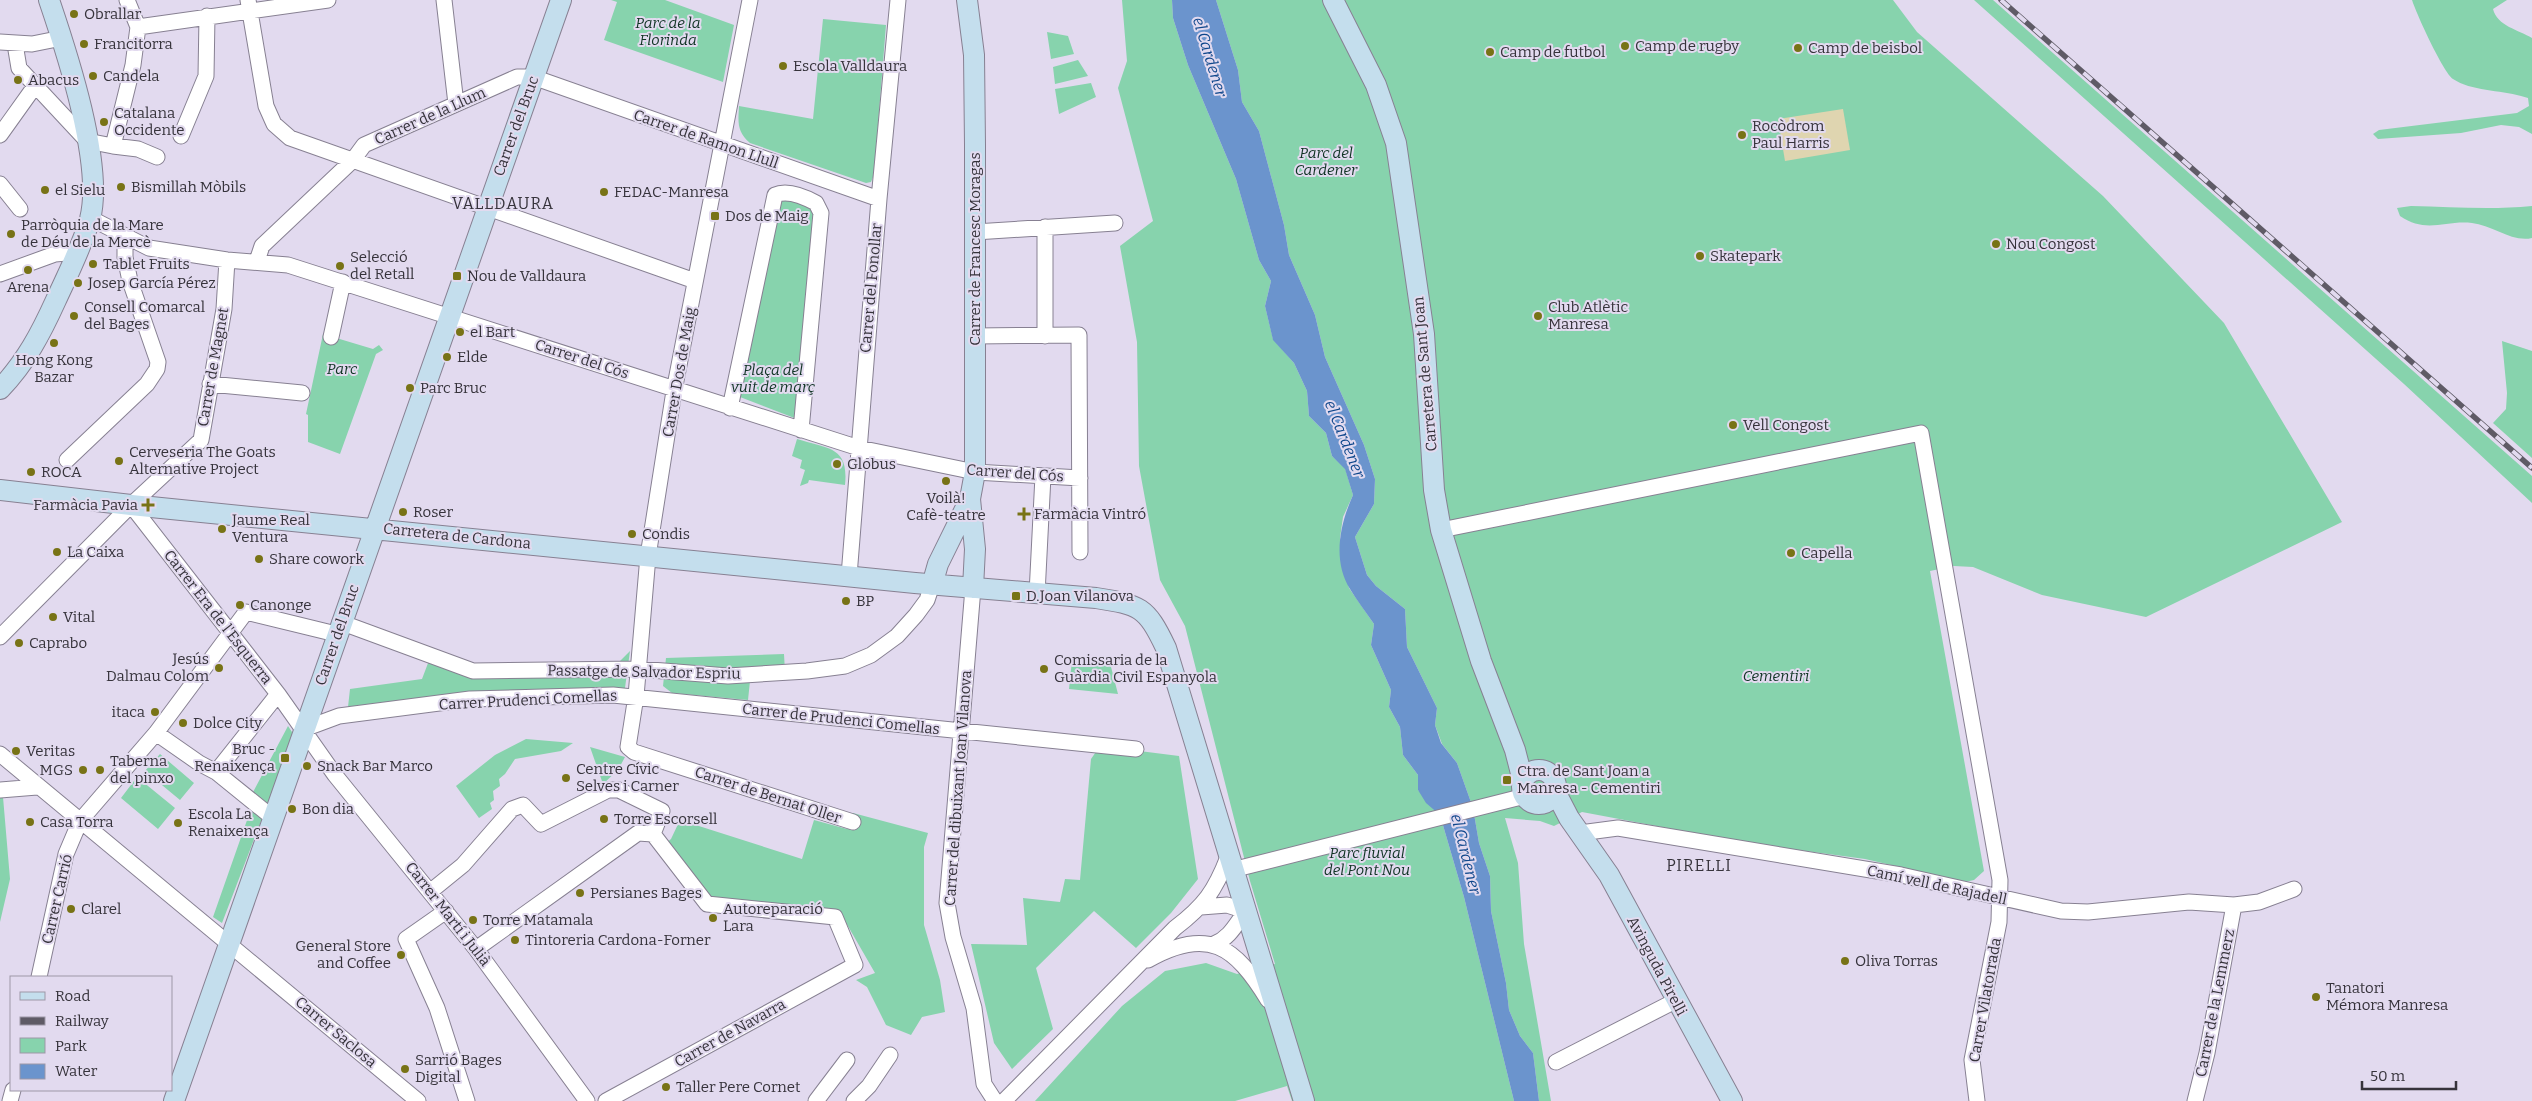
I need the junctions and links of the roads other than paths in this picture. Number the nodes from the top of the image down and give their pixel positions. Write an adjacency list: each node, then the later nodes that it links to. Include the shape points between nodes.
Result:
1 (49, 0): 13 (street)
2 (128, 0): 12 (street)
3 (328, 0): 10 (street)
4 (444, 0): 17 (street)
5 (561, 0): 15 (street, Carrer del Bruc)
6 (750, 0): 21 (street, Carrer Dos de Maig)
7 (898, 0): 26 (street, Carrer del Fonollar)
8 (967, 0): 32 (street, Carrer de Francesc Moragas, via 974,55)
9 (1334, 0): 59 (street, Carretera de Sant Joan, via 1376,85 1396,143 1424,334 1434,490)
10 (248, 5): 11 (street); 24 (street, via 269,116 290,138)
11 (207, 16): 12 (street); 19 (street, via 206,76)
12 (138, 27): 22 (street)
13 (62, 38): 14 (street); 20 (street)
14 (7, 43): 16 (street, via 19,68)
15 (533, 77): 17 (street, Carrer de la Llum, via 517,77); 21 (street, Carrer de Ramon Llull); 27 (street, Carrer del Bruc)
16 (35, 86): 18 (street); 20 (street)
17 (456, 104): 24 (street, Carrer de la Llum, via 364,145)
18 (0, 135)
19 (181, 136)
20 (87, 141): 22 (street); 29 (street, via 93,180)
21 (721, 145): 26 (street, Carrer de Ramon Llull); 38 (street, Carrer Dos de Maig)
22 (114, 146): 23 (street, via 138,149)
23 (157, 157)
24 (353, 160): 27 (street); 36 (street, Carrer de la Llum, via 262,246)
25 (0, 184): 28 (street)
26 (879, 199): 50 (street, Carrer del Fonollar)
27 (487, 208): 38 (street); 40 (street, Carrer del Bruc)
28 (20, 209)
29 (90, 218): 33 (street, Carrer del Cós); 34 (street)
30 (1115, 223): 31 (street)
31 (1045, 228): 32 (street); 43 (street)
32 (975, 232): 42 (street, Carrer de Francesc Moragas)
33 (126, 236): 35 (street, Carrer del Cós, via 149,248); 51 (street, via 125,257 130,281 156,355 157,369 147,384)
34 (77, 252): 37 (street, via 55,254); 45 (street, via 31,351)
35 (227, 260): 36 (street, Carrer del Cós); 44 (street, Carrer de Magnet, via 224,308)
36 (257, 261): 39 (street, Carrer del Cós, via 288,265)
37 (0, 274)
38 (695, 281): 46 (street, Carrer Dos de Maig)
39 (343, 282): 40 (street, Carrer del Cós); 41 (street)
40 (450, 316): 46 (street, Carrer del Cós); 58 (street, Carrer del Bruc)
41 (331, 336)
42 (975, 336): 43 (street); 52 (street, Carrer de Francesc Moragas)
43 (1045, 336): 54 (street, via 1079,335)
44 (210, 384): 47 (street); 57 (street, Carrer de Magnet, via 200,440)
45 (0, 389)
46 (674, 390): 48 (street, Carrer del Cós); 61 (street, Carrer Dos de Maig)
47 (302, 393)
48 (730, 408): 49 (street, Carrer del Cós); 49 (street, via 775,195 787,192 805,197 816,203 821,213)
49 (801, 430): 50 (street, Carrer del Cós)
50 (859, 448): 52 (street, Carrer del Cós); 62 (street, Carrer del Fonollar)
51 (68, 460)
52 (975, 472): 53 (street, Carrer del Cós); 56 (street, Carrer de Francesc Moragas)
53 (1043, 476): 54 (street, Carrer del Cós); 65 (street)
54 (1080, 478): 60 (street)
55 (0, 490): 57 (street, Carretera de Cardona)
56 (970, 499): 63 (street, Carrer de Francesc Moragas, via 938,564); 64 (street, Carrer de Francesc Moragas)
57 (131, 505): 58 (street, Carretera de Cardona); 67 (street, Carrer Era de l'Esquerra); 68 (street, Carrer de Magnet)
58 (374, 528): 61 (street, Carretera de Cardona); 66 (street, Carrer del Bruc)
59 (1441, 530): 77 (street, Carretera de Sant Joan, via 1481,661); 93 (street, Carrer Vilatorrada, via 1921,433 2000,880)
60 (1080, 552)
61 (648, 556): 62 (street, Carretera de Cardona); 69 (street, Carrer Dos de Maig)
62 (848, 576): 63 (street, Carretera de Cardona)
63 (923, 584): 64 (street, Carretera de Cardona); 69 (street, Passatge de Salvador Espriu, via 927,600 897,636 871,655 845,666 728,676)
64 (973, 588): 65 (street, Carretera de Cardona); 73 (street, Carrer del dibuixant Joan Vilanova)
65 (1037, 594): 90 (street, Carretera de Cardona, via 1122,602 1143,610 1156,627 1172,666)
66 (338, 628): 67 (street, Carrer Carrió, via 246,612); 69 (street, Passatge de Salvador Espriu, via 473,671); 72 (street, Carrer del Bruc)
67 (231, 635): 70 (street, Carrer Era de l'Esquerra); 74 (street, Carrer Carrió)
68 (0, 637)
69 (638, 669): 71 (street, Carrer Dos de Maig)
70 (278, 694): 72 (street, Carrer Era de l'Esquerra); 80 (street)
71 (636, 696): 72 (street, Carrer Prudenci Comellas, via 470,699 339,716); 73 (street, Carrer de Prudenci Comellas); 75 (street, Carrer Dos de Maig)
72 (304, 730): 85 (street, Carrer del Bruc); 92 (street, Carrer Martí i Julià, via 335,775)
73 (963, 732): 76 (street, Carrer de Prudenci Comellas); 115 (street, Carrer del dibuixant Joan Vilanova, via 947,903 953,937 974,1008 984,1084)
74 (156, 733): 80 (street); 86 (street, Carrer Carrió)
75 (628, 747): 87 (street, Carrer de Bernat Oller, via 634,752)
76 (1136, 749)
77 (1515, 750): 79 (street); 82 (street, Carretera de Sant Joan)
78 (0, 754): 81 (street)
79 (1541, 771): 82 (street, via 1531,773); 84 (street, via 1552,778)
80 (216, 772): 85 (street)
81 (37, 787): 83 (street); 86 (street)
82 (1524, 788): 84 (street, via 1533,803); 90 (street, via 1492,805 1256,863)
83 (0, 790)
84 (1549, 797): 88 (street, Avinguda Pirelli)
85 (273, 818): 98 (street, Carrer del Bruc)
86 (80, 821): 98 (street); 102 (street, Carrer Carrió, via 66,854)
87 (853, 822)
88 (1580, 832): 93 (street, Camí vell de Rajadell, via 1618,828 1901,875); 103 (street, Avinguda Pirelli, via 1609,875)
89 (653, 834): 92 (street, via 662,811 619,790 608,790 541,824 523,805 512,809 463,865); 100 (street, via 638,833); 112 (street, Carrer de Navarra, via 707,904 835,917 855,965)
90 (1230, 864): 95 (street); 97 (street, Carretera de Cardona)
91 (2294, 888): 94 (street, Camí vell de Rajadell, via 2259,902)
92 (431, 891): 96 (street, Carrer Martí i Julià)
93 (2000, 898): 94 (street, Camí vell de Rajadell, via 2061,911 2189,902); 119 (street, Carrer Vilatorrada, via 1999,922 1972,1060)
94 (2234, 905): 120 (street, Carrer de la Lemmerz)
95 (1201, 907): 97 (street, via 1227,905); 101 (street, via 1174,928)
96 (446, 911): 100 (street, Carrer Martí i Julià); 110 (street, via 406,939 437,1008)
97 (1246, 911): 99 (street, via 1233,931); 104 (street, Carretera de Cardona)
98 (229, 942): 108 (street, Carrer del Bruc); 109 (street, Carrer Saclosa)
99 (1214, 944): 101 (street, via 1183,945); 104 (street, via 1244,963)
100 (476, 949): 111 (street, Carrer Martí i Julià)
101 (1135, 967): 116 (street)
102 (39, 976)
103 (1675, 1001): 107 (street); 118 (street, Avinguda Pirelli)
104 (1278, 1016): 117 (street, Carretera de Cardona)
105 (890, 1055): 114 (street, via 869,1086)
106 (847, 1060): 113 (street)
107 (1556, 1062)
108 (174, 1101)
109 (418, 1101)
110 (468, 1101)
111 (588, 1101)
112 (606, 1101)
113 (816, 1101)
114 (854, 1101)
115 (995, 1101)
116 (1004, 1101)
117 (1304, 1101)
118 (1732, 1101)
119 (1978, 1101)
120 (2195, 1101)

